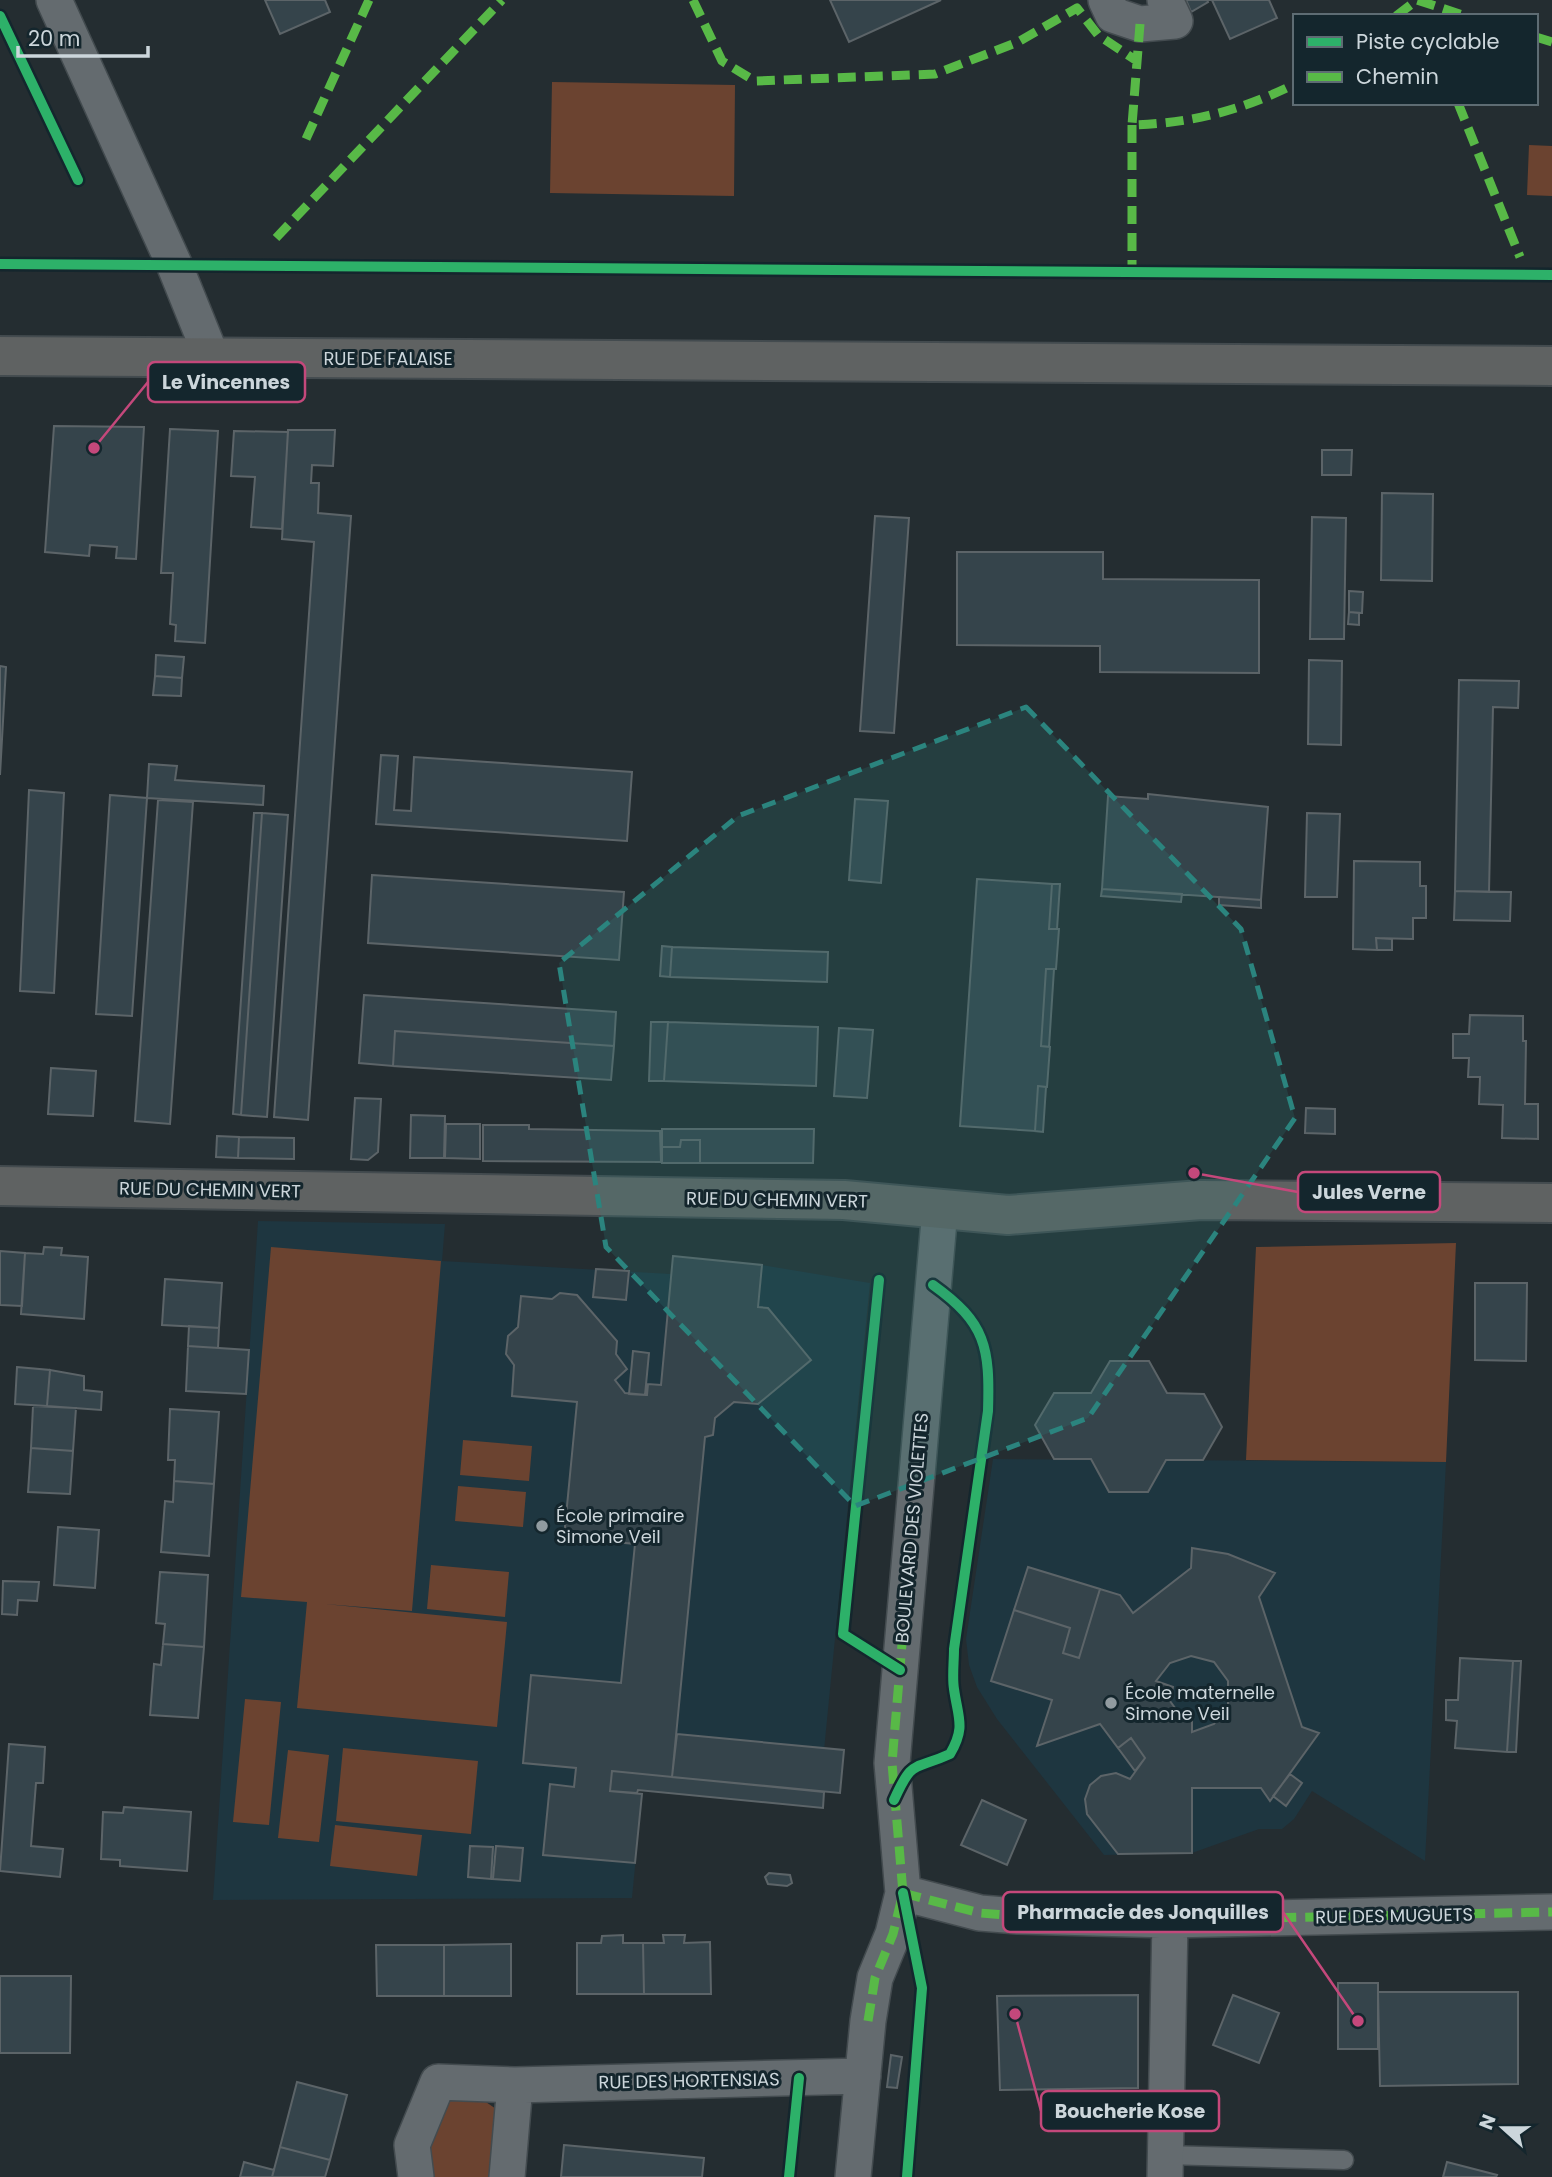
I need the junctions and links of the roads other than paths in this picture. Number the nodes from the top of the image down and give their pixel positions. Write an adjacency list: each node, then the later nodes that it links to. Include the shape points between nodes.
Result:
1 (54, 0): 5 (street)
2 (1106, 0): 3 (street, via 1113,15 1140,24 1175,21)
3 (1165, 0)
4 (0, 356): 5 (main road, RUE DE FALAISE)
5 (212, 358): 6 (main road, RUE DE FALAISE)
6 (1552, 366)
7 (0, 1186): 9 (main road, RUE DU CHEMIN VERT, via 844,1200)
8 (1552, 1203): 9 (main road, RUE DU CHEMIN VERT, via 1201,1200 1008,1215)
9 (940, 1209): 10 (street, BOULEVARD DES VIOLETTES, via 892,1763)
10 (903, 1893): 12 (street, RUE DES MUGUETS, via 980,1913); 13 (street, BOULEVARD DES VIOLETTES, via 875,1978)
11 (1552, 1912): 12 (street, RUE DES MUGUETS)
12 (1170, 1920): 16 (street)
13 (863, 2076): 14 (street, RUE DES HORTENSIAS); 19 (street, BOULEVARD DES VIOLETTES)
14 (515, 2085): 17 (street, RUE DES HORTENSIAS, via 438,2082 412,2145); 18 (street)
15 (1344, 2160): 16 (lane)
16 (1165, 2166)
17 (416, 2177)
18 (507, 2177)
19 (853, 2177)

